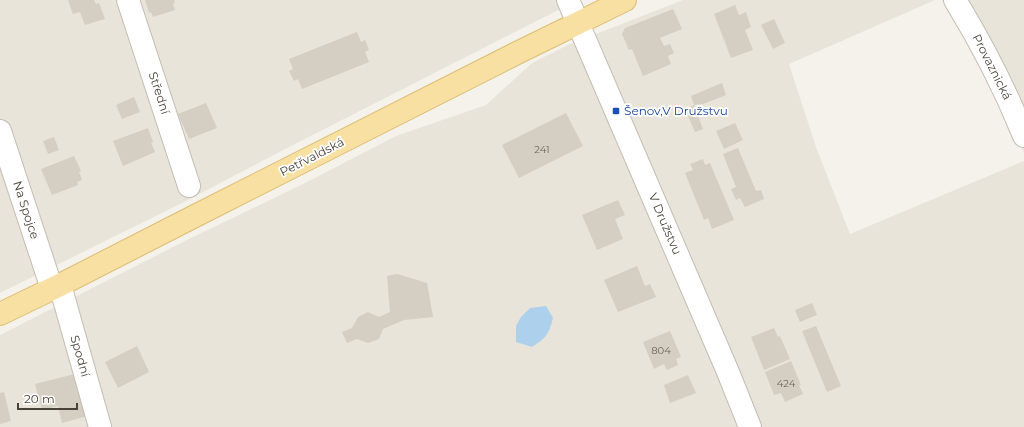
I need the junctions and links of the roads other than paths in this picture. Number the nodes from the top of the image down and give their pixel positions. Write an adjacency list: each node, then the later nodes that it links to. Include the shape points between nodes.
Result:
1 (128, 0): 8 (street, Střední)
2 (568, 0): 5 (street, V Družstvu)
3 (625, 0): 5 (main road, Petřvaldská)
4 (955, 0): 7 (street, Provaznická, via 982,45)
5 (577, 23): 9 (main road, Petřvaldská); 12 (street, V Družstvu)
6 (0, 132): 9 (street, Na Spojce)
7 (1024, 136)
8 (189, 186)
9 (56, 287): 10 (main road, Petřvaldská); 11 (street, Spodní)
10 (0, 314)
11 (100, 427)
12 (750, 427)

